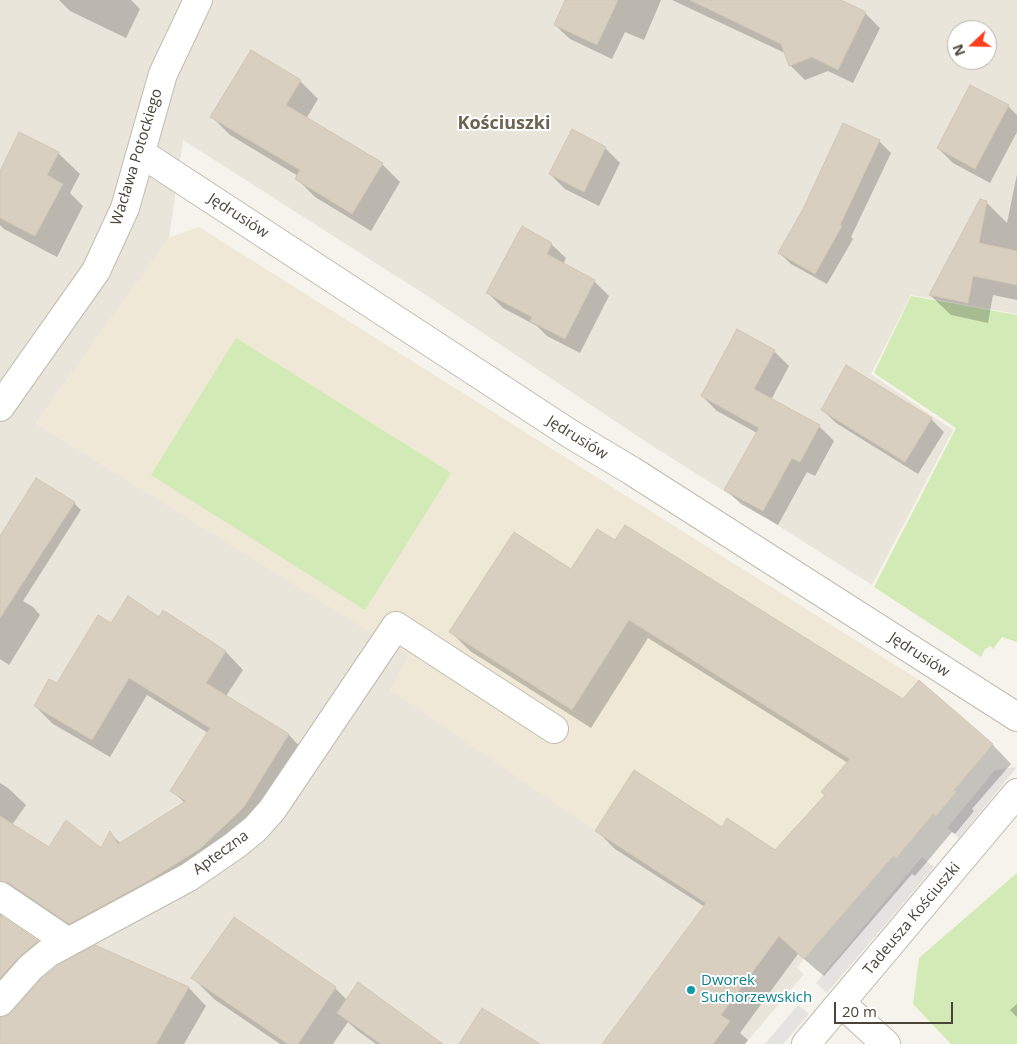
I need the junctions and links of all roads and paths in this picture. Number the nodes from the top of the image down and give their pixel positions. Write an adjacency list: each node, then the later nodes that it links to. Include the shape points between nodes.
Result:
1 (198, 0): 2 (street, Wacława Potockiego, via 163,74)
2 (141, 153): 3 (street, Wacława Potockiego, via 124,208 96,271); 4 (street, Jędrusiów, via 572,435)
3 (0, 407)
4 (1017, 717)
5 (554, 730): 8 (street, Apteczna, via 396,626 272,810 255,829 188,877)
6 (1017, 793): 10 (street, Tadeusza Kościuszki)
7 (0, 896): 8 (street)
8 (68, 942): 9 (street, Apteczna, via 30,968)
9 (0, 1002)
10 (841, 1003): 11 (street, Tadeusza Kościuszki); 12 (street)
11 (806, 1044)
12 (886, 1044)

